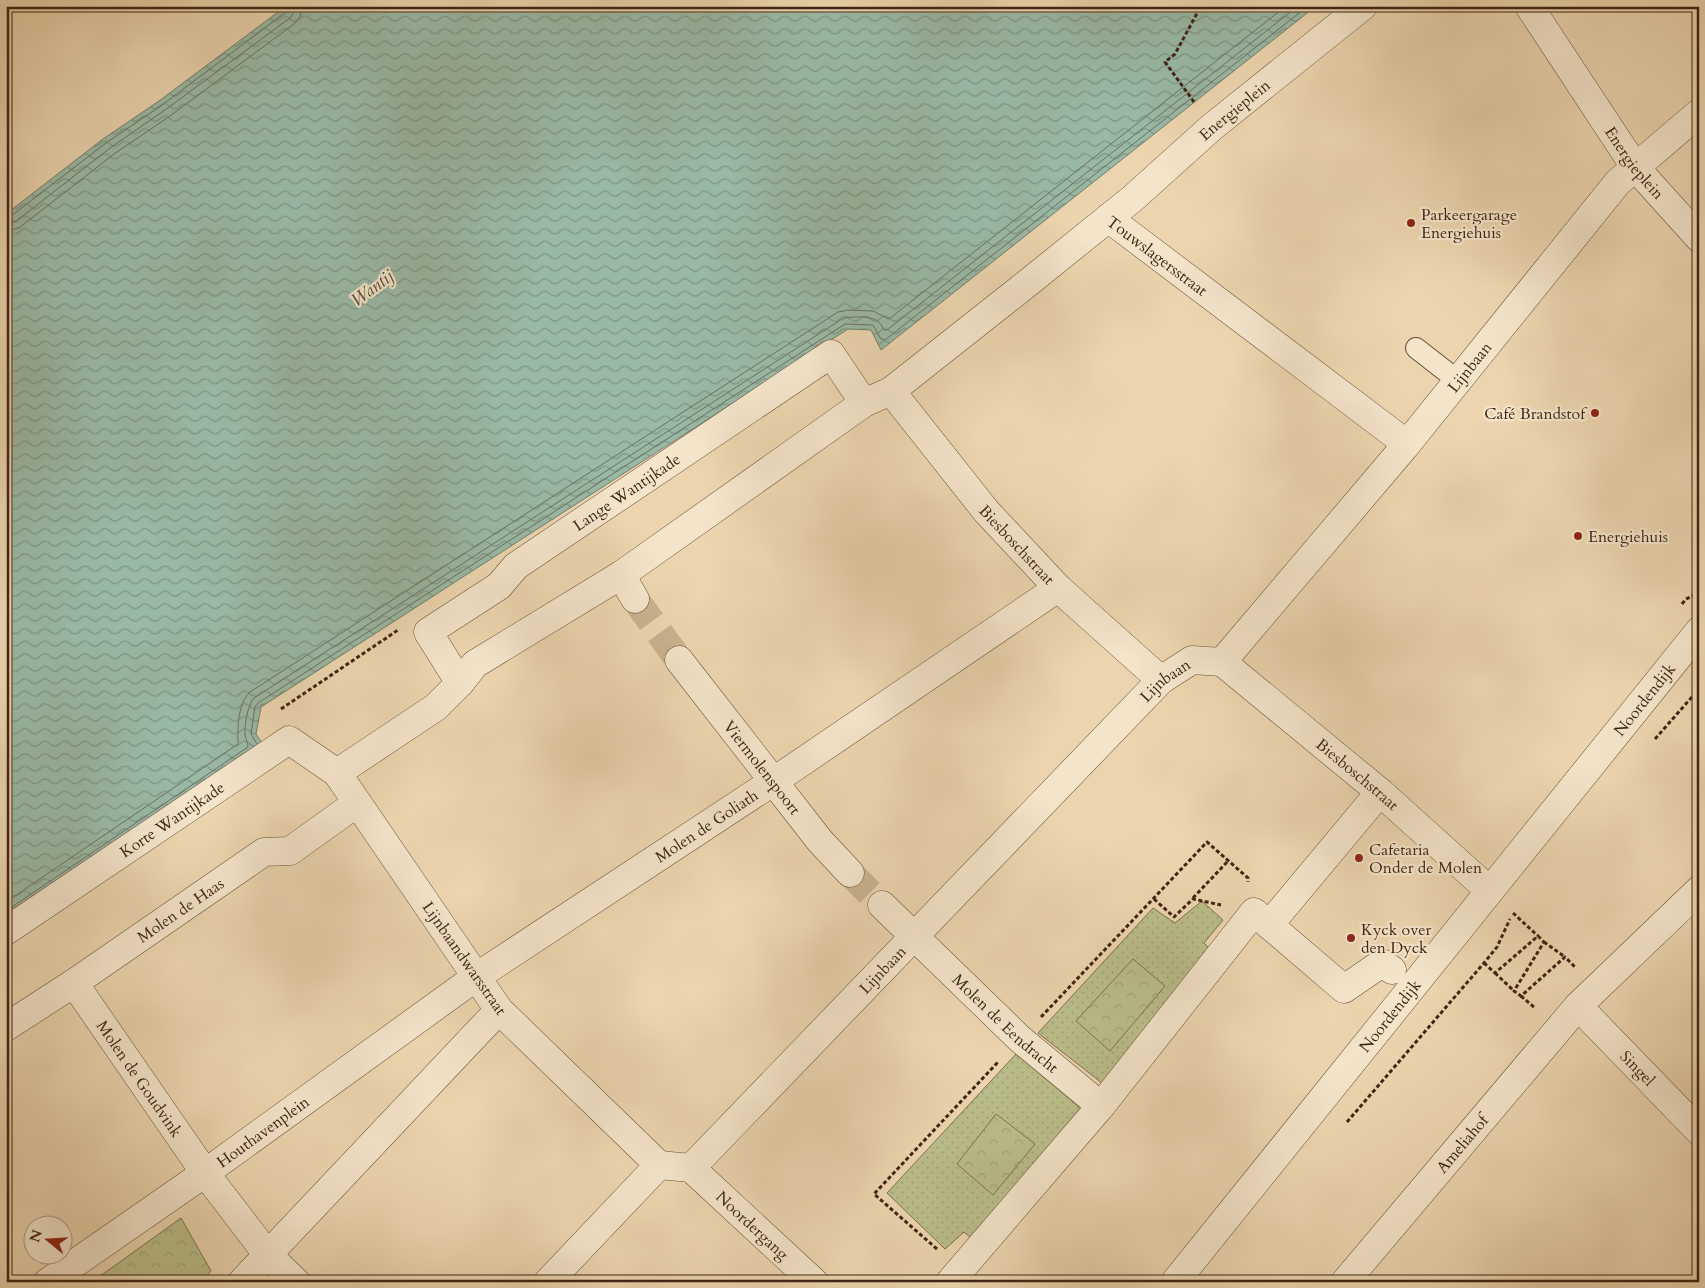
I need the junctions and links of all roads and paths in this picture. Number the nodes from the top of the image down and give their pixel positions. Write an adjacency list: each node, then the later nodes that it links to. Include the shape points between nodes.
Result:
1 (1201, 6): 5 (path, via 1175,54 1164,62)
2 (1362, 6): 5 (street, Energieplein)
3 (1529, 6): 6 (street, Energieplein)
4 (1699, 113): 6 (street, Lijnbaan)
5 (1212, 127): 7 (street, Energieplein)
6 (1635, 167): 8 (street, Energieplein); 10 (street, Lijnbaan, via 1618,182)
7 (1108, 218): 11 (street, Touwslagersstraat); 13 (street, Touwslagersstraat)
8 (1699, 238)
9 (1416, 348): 10 (lane)
10 (1457, 380): 13 (street, Lijnbaan)
11 (891, 391): 12 (street); 15 (street, Biesboschstraat, via 986,511)
12 (864, 403): 14 (street); 21 (street, Lange Wantijkade, via 831,354 516,566 499,586 428,632)
13 (1407, 444): 19 (street, Lijnbaan)
14 (621, 575): 16 (street); 21 (street, via 475,664)
15 (1058, 588): 20 (street, Biesboschstraat); 23 (street, Molen de Goliath)
16 (635, 599)
17 (1699, 631): 29 (street, Noordendijk)
18 (679, 660): 23 (street, Viermolenspoort)
19 (1222, 662): 20 (street, Lijnbaan, via 1192,660); 24 (street, Biesboschstraat)
20 (1161, 680): 37 (street, Lijnbaan)
21 (460, 683): 22 (street, via 436,707)
22 (337, 773): 25 (street, Lijnbaandwarsstraat); 35 (street, Korte Wantijkade, via 290,740)
23 (774, 781): 27 (street, Viermolenspoort, via 820,841); 43 (street, Molen de Goliath)
24 (1380, 792): 29 (street, Biesboschstraat); 34 (street)
25 (357, 803): 43 (street, Lijnbaandwarsstraat); 44 (street, Molen de Haas, via 290,851 264,852)
26 (1228, 861): 30 (path, via 1207,842); 31 (path); 34 (path, via 1248,878)
27 (850, 873)
28 (1699, 890): 47 (street, Ameliahof)
29 (1490, 891): 64 (street, Noordendijk)
30 (1154, 899): 31 (path, via 1174,917); 51 (path)
31 (1192, 899): 34 (path)
32 (882, 905): 37 (street)
33 (1513, 913): 38 (path)
34 (1261, 918): 41 (street, via 1344,989 1382,963); 52 (street)
35 (6, 931)
36 (1502, 932): 42 (path, via 1497,947 1484,963)
37 (914, 936): 51 (street, Molen de Eendracht); 55 (street, Lijnbaan)
38 (1538, 936): 39 (path); 42 (path)
39 (1544, 942): 40 (path); 45 (path)
40 (1564, 957): 46 (path); 47 (path)
41 (1392, 970)
42 (1495, 973): 45 (path)
43 (476, 977): 49 (street, Lijnbaandwarsstraat); 56 (street, Houthavenplein)
44 (74, 983): 50 (street, Molen de Haas); 56 (street, Molen de Goudvink)
45 (1514, 991): 46 (path)
46 (1521, 996): 48 (path)
47 (1587, 997): 53 (street, Singel); 65 (street, Ameliahof)
48 (1531, 1005)
49 (499, 1010): 54 (street, Lijnbaandwarsstraat); 57 (street)
50 (6, 1027)
51 (1020, 1040): 52 (street, Molen de Eendracht); 58 (path, via 874,1194)
52 (1101, 1106): 58 (street)
53 (1699, 1131)
54 (659, 1164): 55 (street); 62 (street)
55 (691, 1168): 63 (street, Noordergang)
56 (205, 1173): 57 (street, Molen de Goudvink); 59 (street, Houthavenplein)
57 (267, 1254): 60 (street); 61 (street, Molen de Goudvink)
58 (955, 1275)
59 (48, 1282)
60 (242, 1282)
61 (296, 1282)
62 (548, 1282)
63 (814, 1282)
64 (1175, 1282)
65 (1345, 1282)

